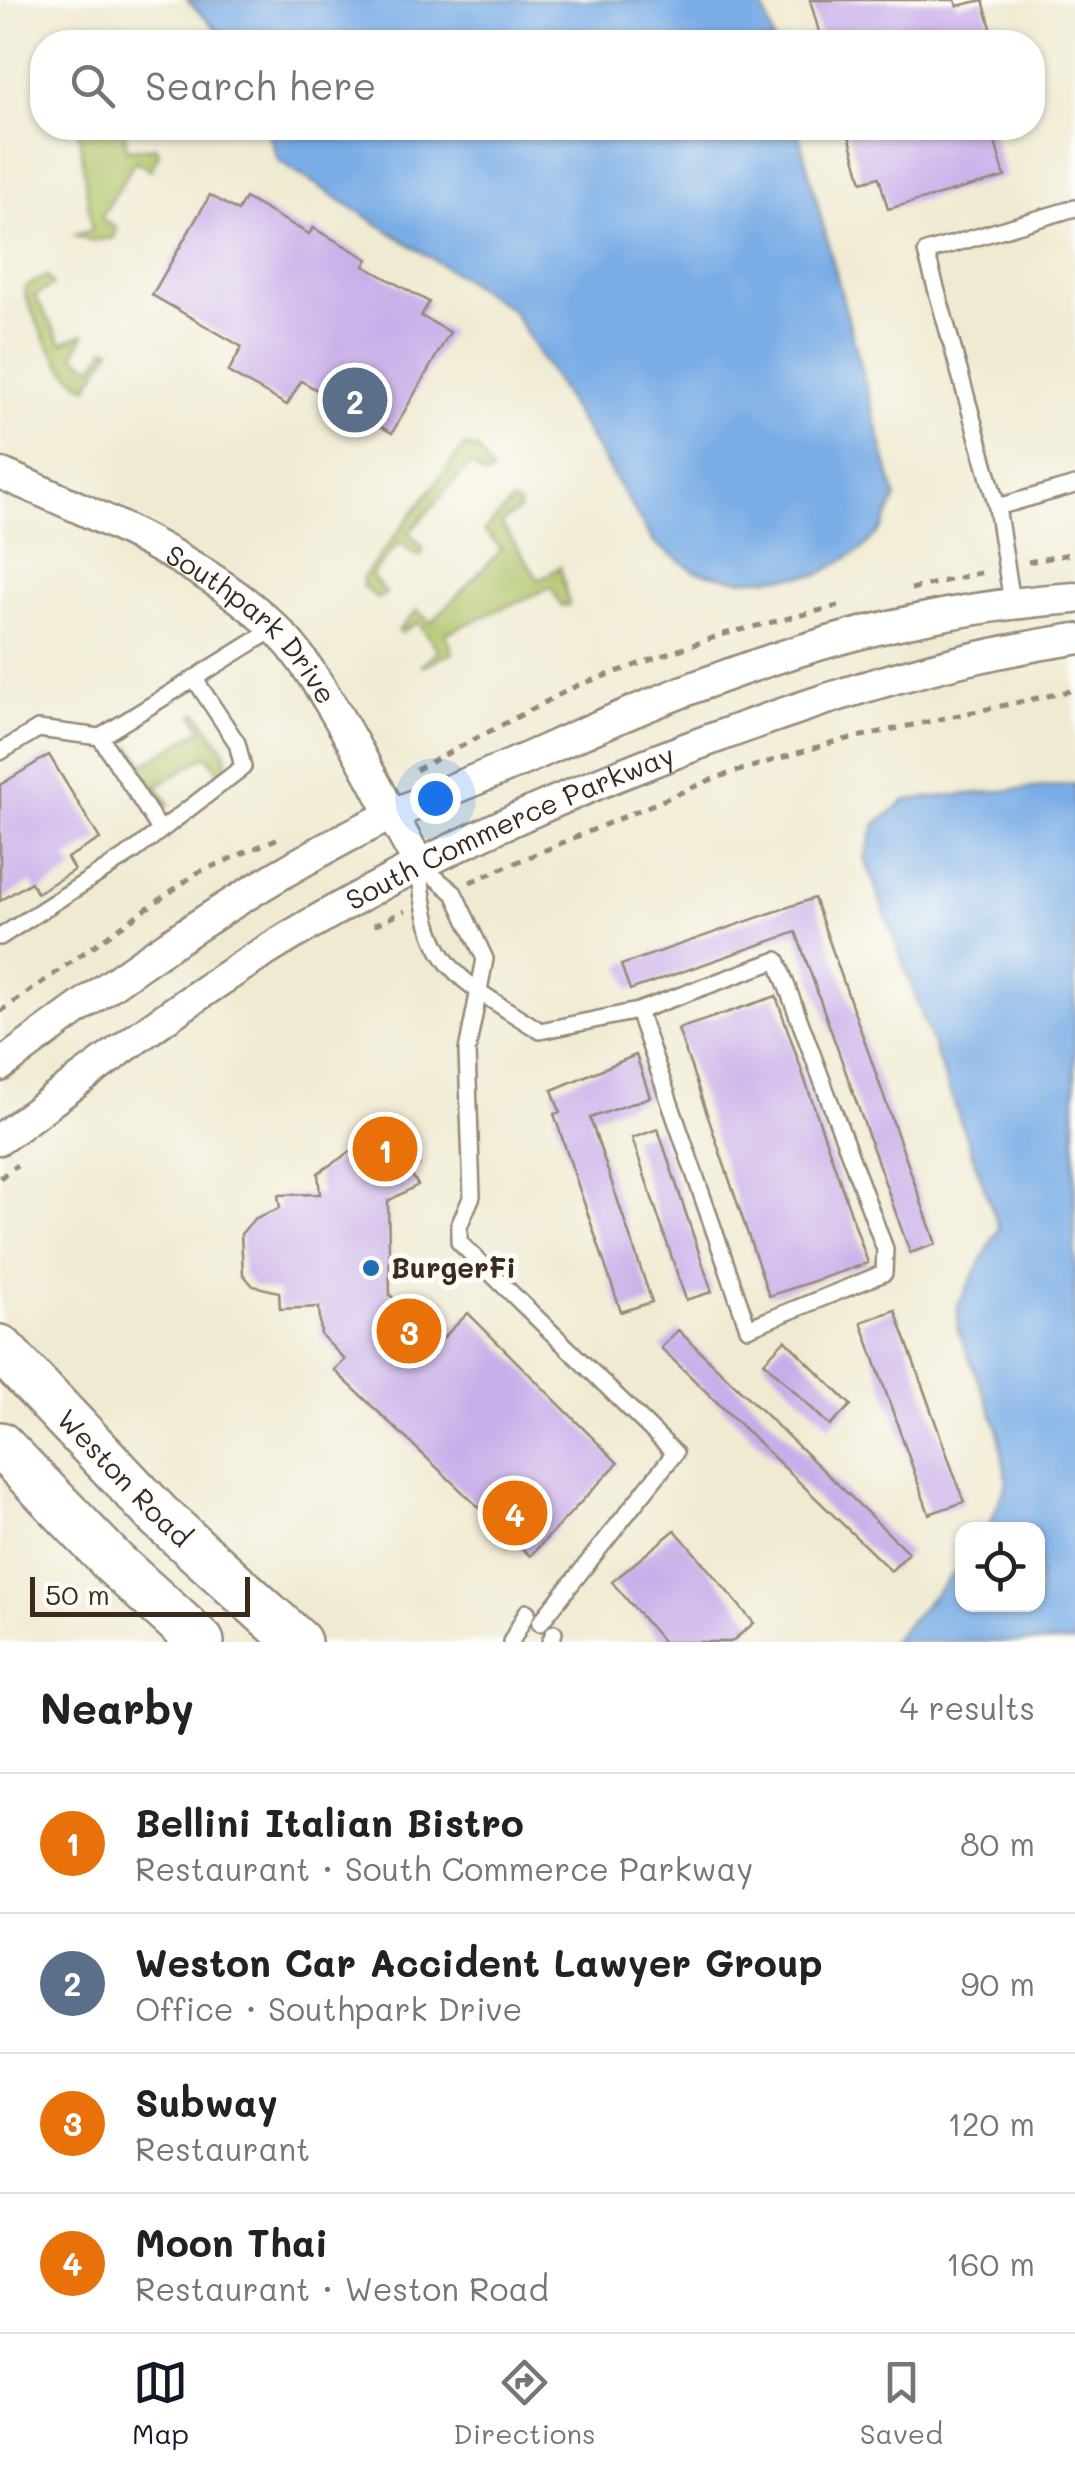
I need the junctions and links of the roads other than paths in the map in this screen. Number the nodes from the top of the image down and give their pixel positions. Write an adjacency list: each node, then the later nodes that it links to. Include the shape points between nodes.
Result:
1 (1075, 208): 4 (lane, via 926,252)
2 (0, 473): 7 (street, Southpark Drive, via 108,519)
3 (1075, 485): 4 (lane)
4 (997, 507): 6 (lane)
5 (1075, 598): 6 (street, South Commerce Parkway)
6 (1012, 602): 12 (street, South Commerce Parkway, via 878,627 729,671)
7 (274, 629): 9 (lane); 12 (street, Southpark Drive, via 302,658)
8 (1075, 639): 14 (street, South Commerce Parkway, via 994,652 794,709 580,787)
9 (194, 678): 10 (lane); 13 (lane, via 237,743 243,768)
10 (100, 736): 11 (lane, via 38,729); 13 (lane)
11 (0, 752)
12 (390, 815): 14 (street, Southpark Drive); 18 (street, South Commerce Parkway, via 219,912)
13 (159, 828): 15 (lane)
14 (420, 864): 16 (lane, via 452,890 485,958); 16 (lane, via 424,915 450,973); 19 (street, South Commerce Parkway, via 221,980)
15 (0, 937)
16 (481, 992): 17 (lane, via 540,1030); 24 (lane, via 467,1051 472,1196 459,1242 675,1453)
17 (638, 1011): 17 (lane, via 748,1328 884,1273 885,1248 777,960)
18 (0, 1066)
19 (0, 1139)
20 (0, 1348): 23 (main road, Weston Road, via 158,1515)
21 (0, 1445): 22 (main road)
22 (201, 1642)
23 (298, 1642)
24 (511, 1642)

